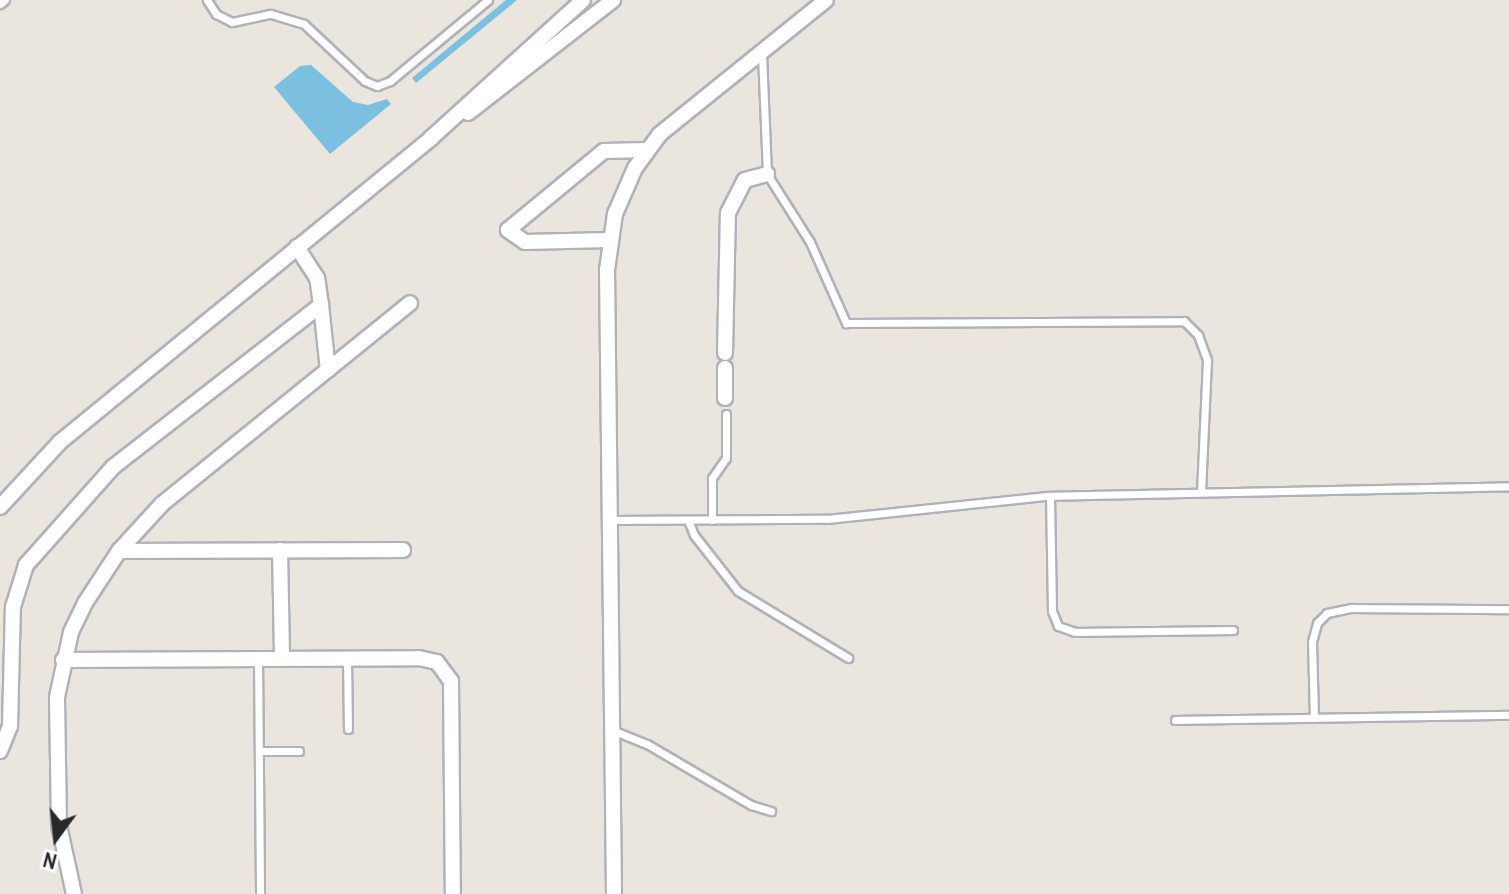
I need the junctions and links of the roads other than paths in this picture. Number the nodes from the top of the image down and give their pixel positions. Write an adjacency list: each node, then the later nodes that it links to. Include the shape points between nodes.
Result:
1 (5, 0): 7 (lane)
2 (207, 0): 3 (lane, via 216,14 232,22 271,14 304,24 377,86 390,81)
3 (488, 0)
4 (583, 0): 9 (street)
5 (613, 0): 9 (street, via 516,79)
6 (826, 0): 8 (street)
7 (0, 4)
8 (762, 51): 10 (street, via 672,123); 11 (lane)
9 (431, 138): 13 (street)
10 (647, 150): 12 (street, via 621,195); 12 (street, via 604,151 508,230 525,242)
11 (767, 174): 17 (street, via 741,184 728,213); 22 (lane, via 810,242 846,323 1173,320 1189,325 1202,342 1208,370)
12 (609, 240): 25 (street)
13 (297, 247): 15 (street, via 317,278); 19 (street)
14 (410, 303): 16 (street)
15 (321, 305): 16 (street); 43 (street, via 113,467 31,556 13,607 10,726)
16 (328, 370): 30 (street, via 162,504)
17 (725, 398)
18 (726, 414): 27 (lane, via 726,458 712,478)
19 (30, 471): 21 (street); 24 (street)
20 (1509, 486): 22 (lane)
21 (0, 490)
22 (1201, 492): 23 (lane)
23 (1050, 496): 27 (lane, via 827,519); 32 (lane, via 1052,611 1058,626 1075,632)
24 (0, 507)
25 (610, 520): 26 (lane); 42 (street)
26 (688, 520): 27 (lane); 36 (lane, via 741,594)
27 (712, 520)
28 (280, 550): 29 (street); 30 (street); 34 (street)
29 (403, 550)
30 (119, 551): 37 (street, via 78,616)
31 (1509, 609): 39 (lane, via 1351,608 1327,613 1313,635)
32 (1233, 630)
33 (258, 658): 34 (street); 37 (street); 44 (lane)
34 (282, 658): 35 (street)
35 (347, 658): 41 (lane); 49 (street, via 425,658 449,675)
36 (848, 658)
37 (63, 660): 47 (street, via 56,734 59,817)
38 (1509, 715): 39 (lane)
39 (1314, 718): 40 (lane)
40 (1175, 720)
41 (348, 729)
42 (612, 730): 46 (lane); 50 (street)
43 (0, 751)
44 (259, 751): 45 (lane); 48 (lane)
45 (299, 751)
46 (771, 811)
47 (74, 894)
48 (260, 894)
49 (453, 894)
50 (614, 894)

